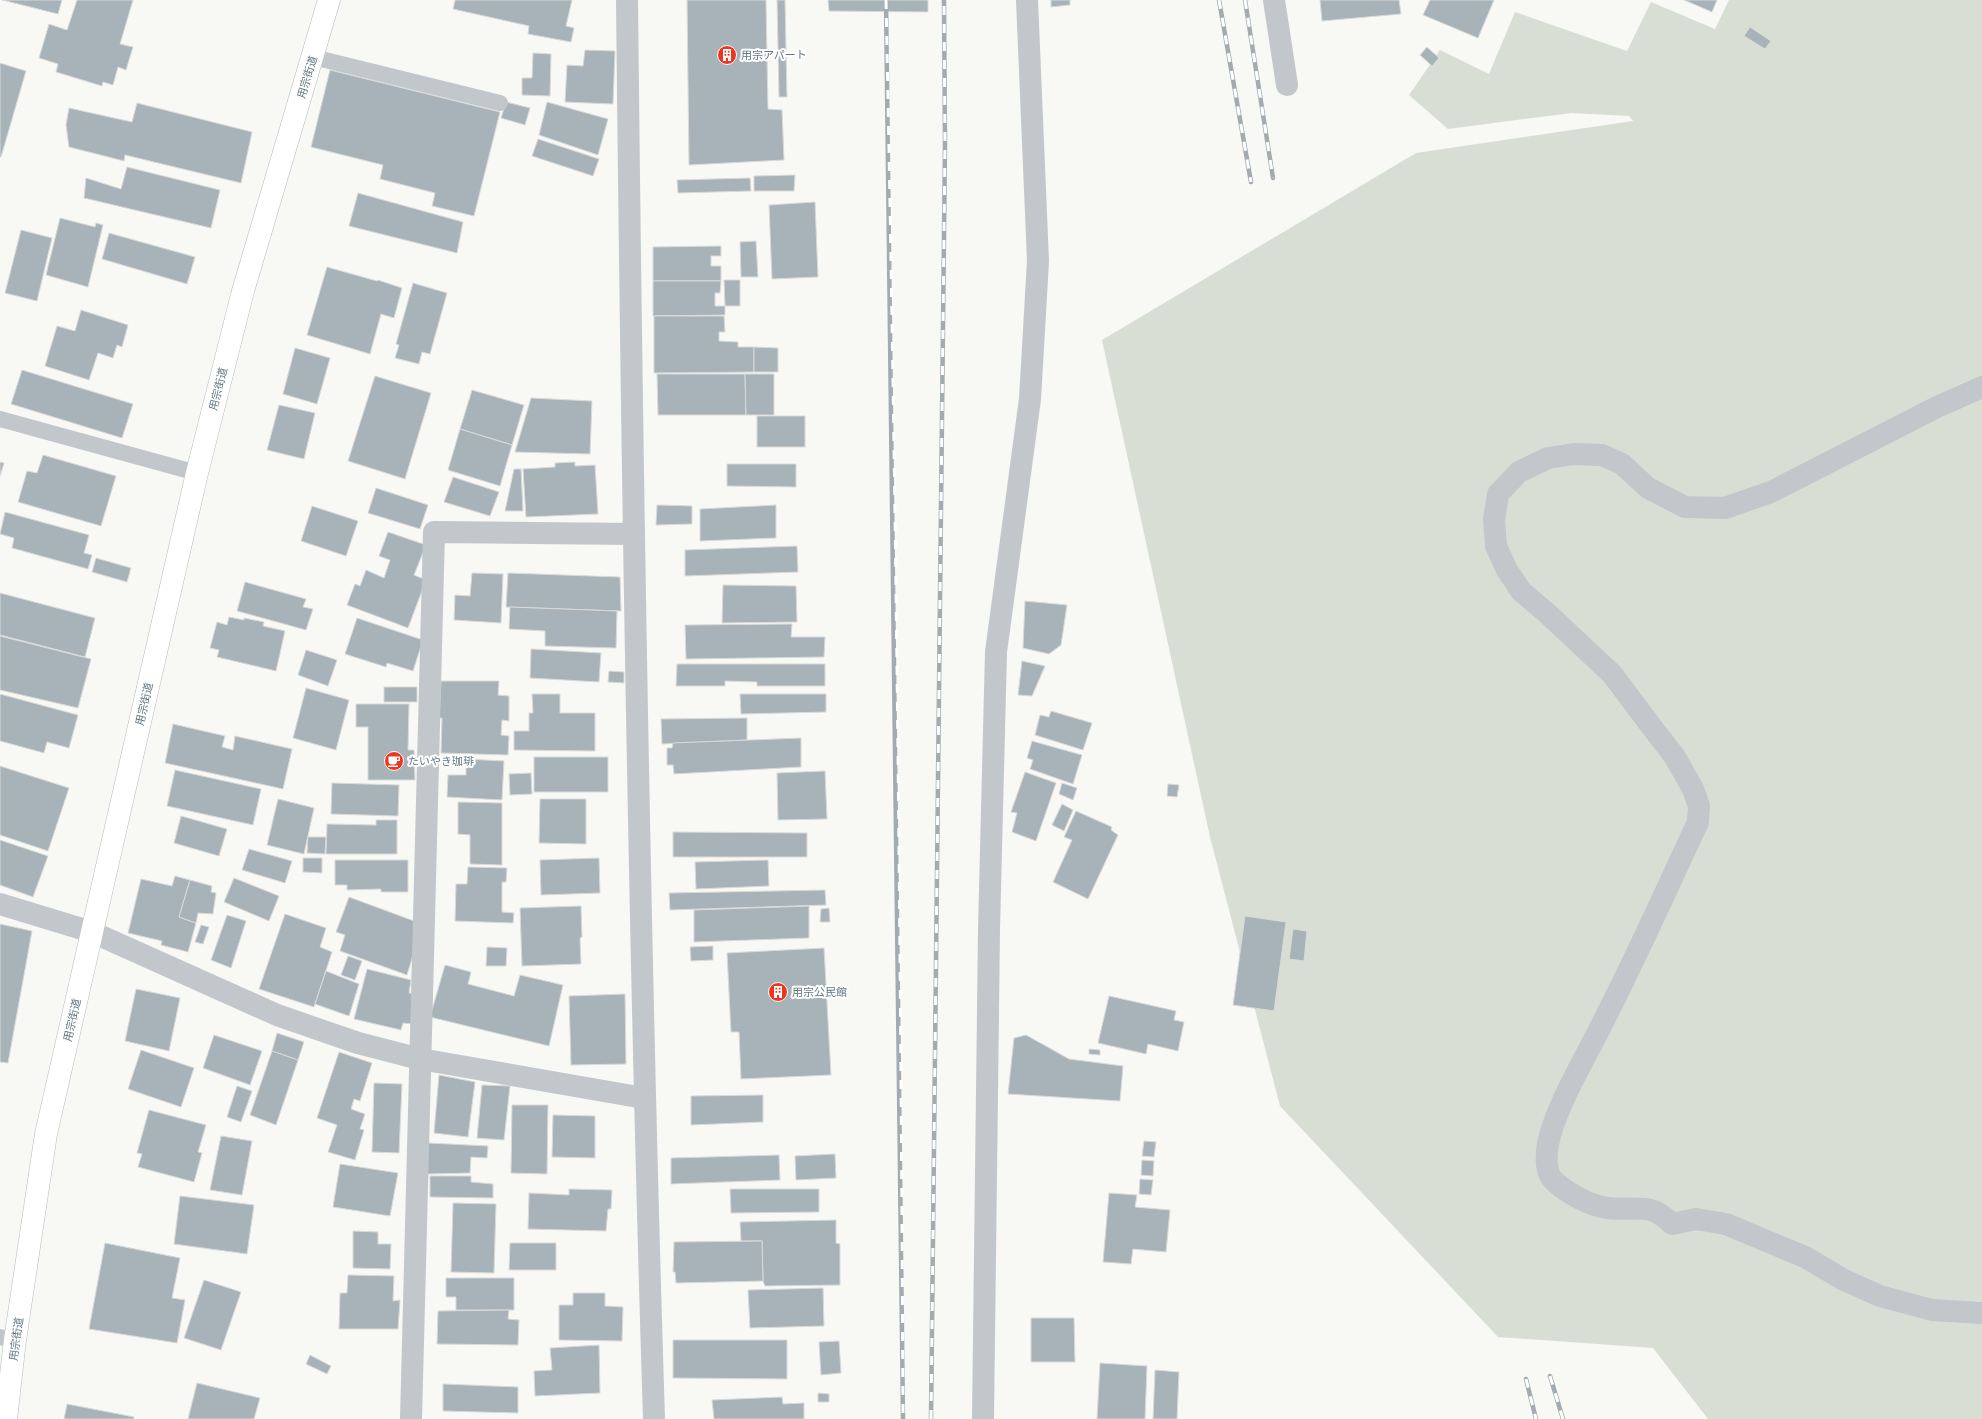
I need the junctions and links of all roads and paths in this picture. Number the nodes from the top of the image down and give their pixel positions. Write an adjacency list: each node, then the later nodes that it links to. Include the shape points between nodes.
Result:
1 (329, 0): 5 (main road, 用宗街道)
2 (627, 0): 11 (street)
3 (1027, 0): 21 (street, via 1038,261 1030,399 996,652 989,929)
4 (1274, 0): 6 (street)
5 (313, 57): 7 (lane); 10 (main road, 用宗街道, via 243,291)
6 (1287, 85)
7 (500, 103)
8 (1982, 387): 16 (street, via 1771,492 1726,508 1685,507 1648,488 1622,464 1602,455 1574,454 1548,458 1519,472 1498,494 1494,520 1496,546 1507,570 1521,591 1612,674 1675,757 1693,789 1699,806 1698,822 1560,1109 1548,1144 1547,1166 1553,1180 1575,1196 1607,1208 1636,1207 1651,1210 1662,1214 1672,1224 1696,1220 1726,1224 1805,1257 1844,1280 1880,1296 1932,1310)
9 (0, 419): 10 (lane)
10 (197, 472): 13 (main road, 用宗街道)
11 (634, 534): 14 (street, via 434,532); 15 (street)
12 (0, 904): 13 (street)
13 (92, 932): 14 (street, via 277,1015 358,1043); 17 (main road, 用宗街道, via 46,1134)
14 (420, 1059): 15 (street); 19 (street)
15 (644, 1098): 20 (street)
16 (1982, 1313)
17 (7, 1339): 18 (main road, 用宗街道)
18 (6, 1419)
19 (411, 1419)
20 (654, 1419)
21 (983, 1419)

